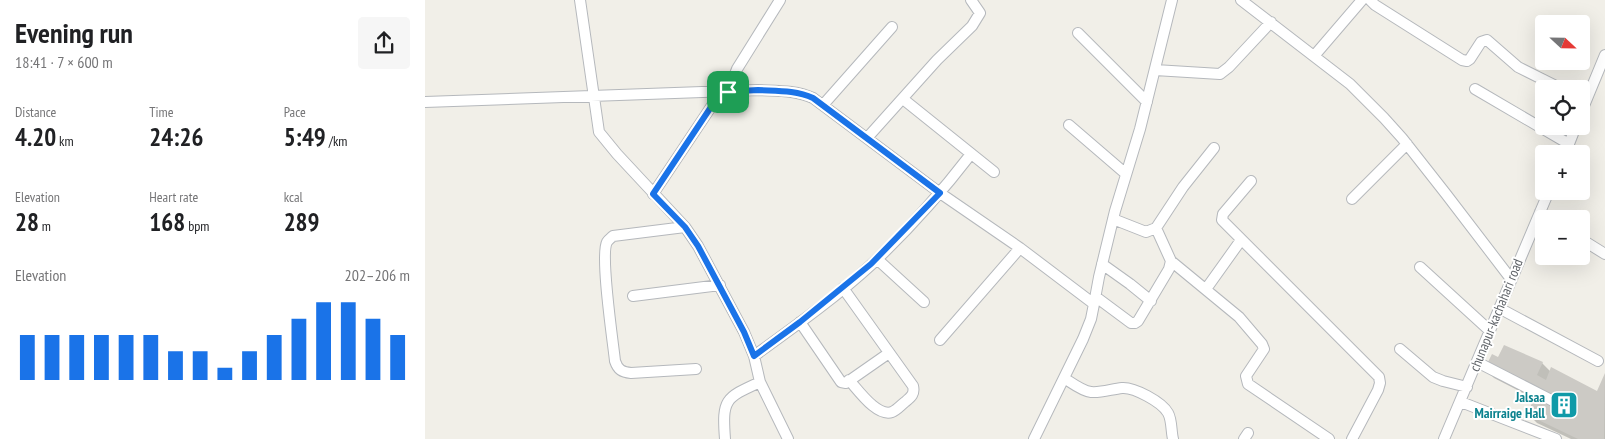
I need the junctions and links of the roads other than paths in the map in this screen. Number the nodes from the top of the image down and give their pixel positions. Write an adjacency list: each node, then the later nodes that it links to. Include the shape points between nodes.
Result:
1 (580, 0): 18 (street)
2 (780, 0): 17 (street)
3 (971, 0): 19 (street, via 980,13 977,18)
4 (1172, 0): 13 (street)
5 (1241, 0): 8 (street)
6 (1362, 0): 12 (street)
7 (1370, 0): 14 (street, via 1463,60 1470,59 1481,42 1487,40 1518,67)
8 (1271, 22): 12 (street); 13 (street, via 1220,74)
9 (892, 27): 22 (street)
10 (1078, 33): 21 (street)
11 (1605, 55): 15 (street)
12 (1314, 56): 25 (street, via 1350,84)
13 (1155, 70): 21 (street)
14 (1543, 80)
15 (1590, 85)
16 (1475, 89): 26 (street)
17 (725, 92): 18 (street); 22 (street, via 794,92); 33 (street)
18 (595, 96): 20 (street); 33 (street, via 599,132)
19 (903, 99): 24 (street); 28 (street)
20 (425, 102)
21 (1147, 102): 30 (street)
22 (823, 105): 24 (street)
23 (1069, 125): 30 (street)
24 (867, 138): 32 (street)
25 (1407, 144): 34 (street); 47 (street)
26 (1561, 145)
27 (1214, 148): 38 (street)
28 (971, 154): 29 (street); 32 (street)
29 (994, 172)
30 (1126, 174): 35 (street)
31 (1251, 181): 39 (street, via 1221,220)
32 (940, 193): 41 (street); 43 (street)
33 (653, 194): 37 (street)
34 (1352, 200)
35 (1113, 219): 38 (street, via 1146,232); 45 (street)
36 (1535, 222): 47 (street, chunapur-kachahari road)
37 (685, 227): 48 (street); 64 (street, via 613,236 607,242 605,252 607,281 618,369 631,373)
38 (1156, 228): 44 (street)
39 (1241, 240): 50 (street); 76 (street, via 1379,377 1377,390)
40 (1590, 245): 42 (street)
41 (1020, 248): 52 (street); 58 (street)
42 (1605, 254)
43 (877, 259): 49 (street); 54 (street)
44 (1171, 261): 50 (street); 53 (street, via 1168,274)
45 (1102, 264): 52 (street); 53 (street)
46 (1420, 267): 57 (street)
47 (1511, 279): 55 (street, chunapur-kachahari road)
48 (720, 285): 51 (street); 61 (street)
49 (843, 288): 56 (street); 60 (street)
50 (1206, 289): 75 (street, via 1239,317 1262,344 1264,349 1246,376 1248,384)
51 (633, 296)
52 (1095, 300): 53 (street, via 1131,323 1138,321); 65 (street, via 1091,319)
53 (1151, 301)
54 (924, 302)
55 (1499, 308): 57 (street, chunapur-kachahari road); 62 (street)
56 (800, 322): 61 (street); 66 (street, via 838,380 846,383)
57 (1489, 330): 63 (street, chunapur-kachahari road)
58 (940, 340)
59 (1400, 349): 68 (street, via 1433,377)
60 (889, 353): 66 (street); 66 (street, via 914,391 913,396 898,408 891,412 877,410)
61 (754, 356): 67 (street)
62 (1598, 361)
63 (1477, 362): 68 (street, chunapur-kachahari road); 70 (street)
64 (696, 369)
65 (1064, 378): 73 (street); 74 (street, via 1092,392 1122,388 1138,391 1167,411)
66 (849, 380)
67 (760, 382): 71 (street, via 733,394 726,404 723,416); 72 (street)
68 (1467, 387): 69 (street, chunapur-kachahari road)
69 (1461, 402): 77 (street, chunapur-kachahari road); 78 (street)
70 (1555, 402)
71 (725, 439)
72 (788, 439)
73 (1034, 439)
74 (1173, 439)
75 (1329, 439)
76 (1352, 439)
77 (1444, 439)
78 (1556, 439)

